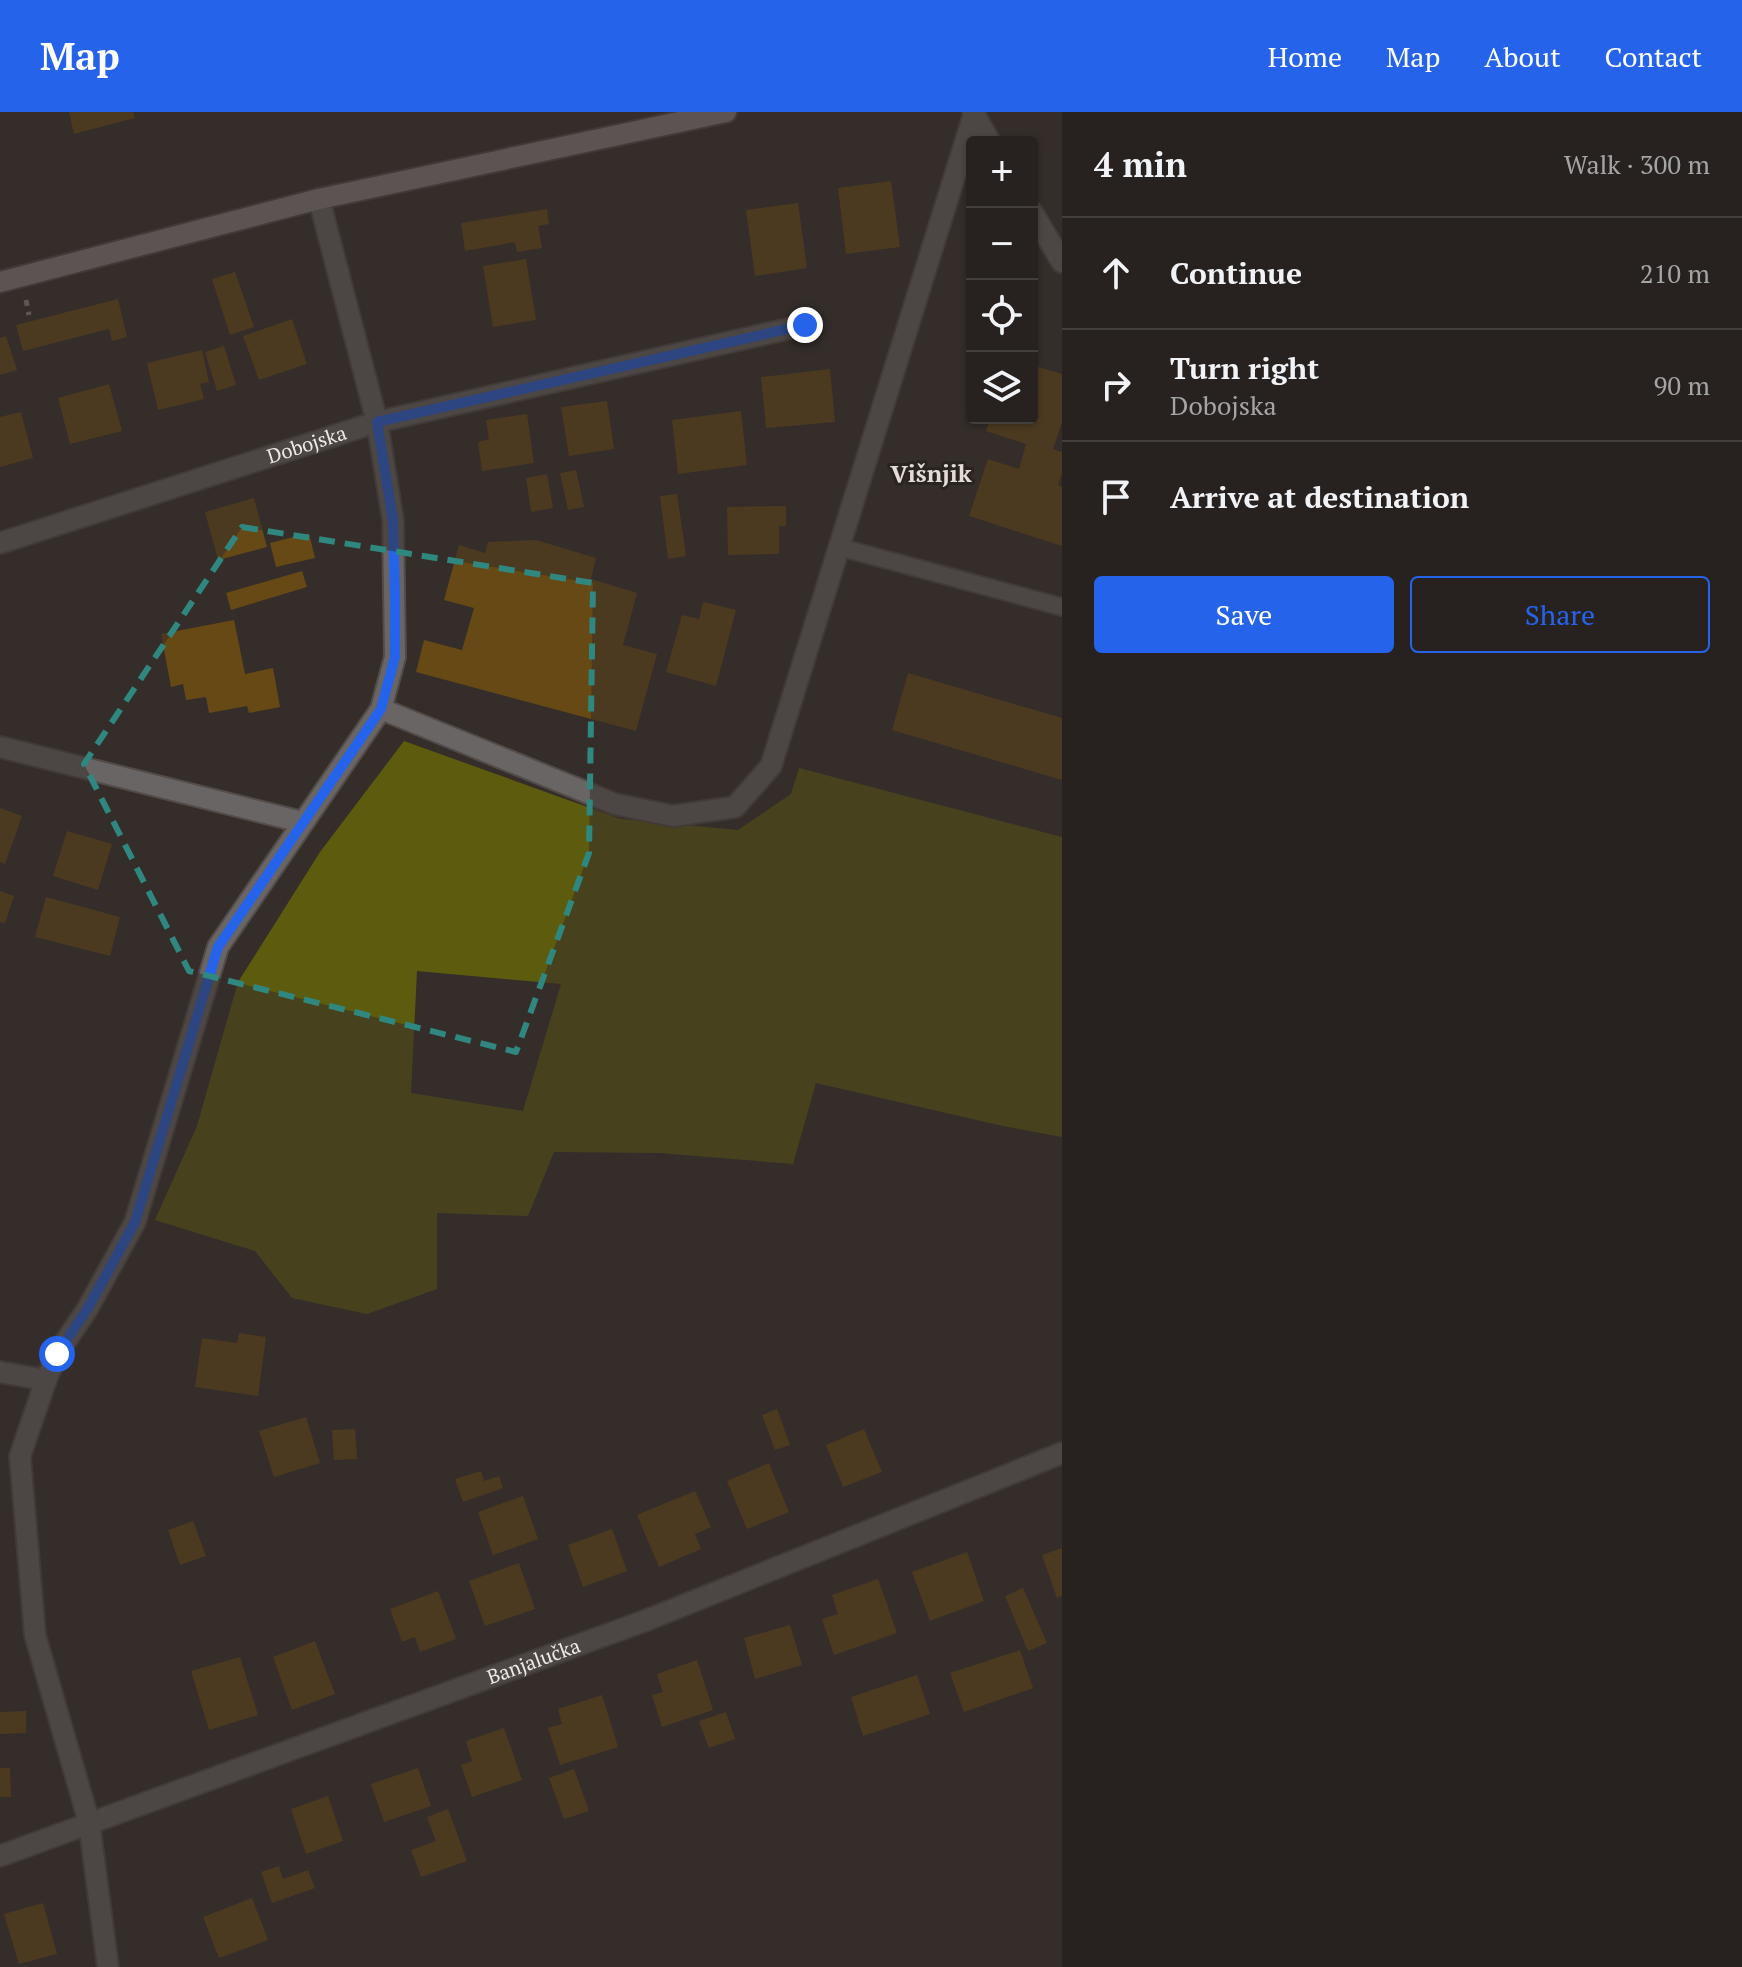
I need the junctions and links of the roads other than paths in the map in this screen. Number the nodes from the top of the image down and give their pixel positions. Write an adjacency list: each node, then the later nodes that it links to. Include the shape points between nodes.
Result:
1 (726, 112): 4 (main road)
2 (973, 113): 3 (street); 11 (street)
3 (986, 136)
4 (319, 199): 7 (main road); 9 (street)
5 (1038, 222): 6 (street)
6 (1062, 262)
7 (0, 282)
8 (805, 325): 9 (street, Dobojska)
9 (377, 422): 10 (street, Dobojska); 13 (street, via 393,520 395,596 395,657)
10 (0, 543)
11 (839, 547): 12 (lane); 13 (street, via 771,766 735,807 673,816 615,804)
12 (1062, 607)
13 (381, 709): 15 (street)
14 (0, 747): 15 (street)
15 (302, 822): 17 (street, via 218,947 135,1222)
16 (0, 1372): 17 (street)
17 (46, 1380): 19 (street, via 20,1456 24,1531 35,1635)
18 (1062, 1453): 19 (street, Banjalučka, via 647,1620)
19 (89, 1822): 20 (street, Banjalučka); 21 (street)
20 (0, 1856)
21 (108, 1967)

